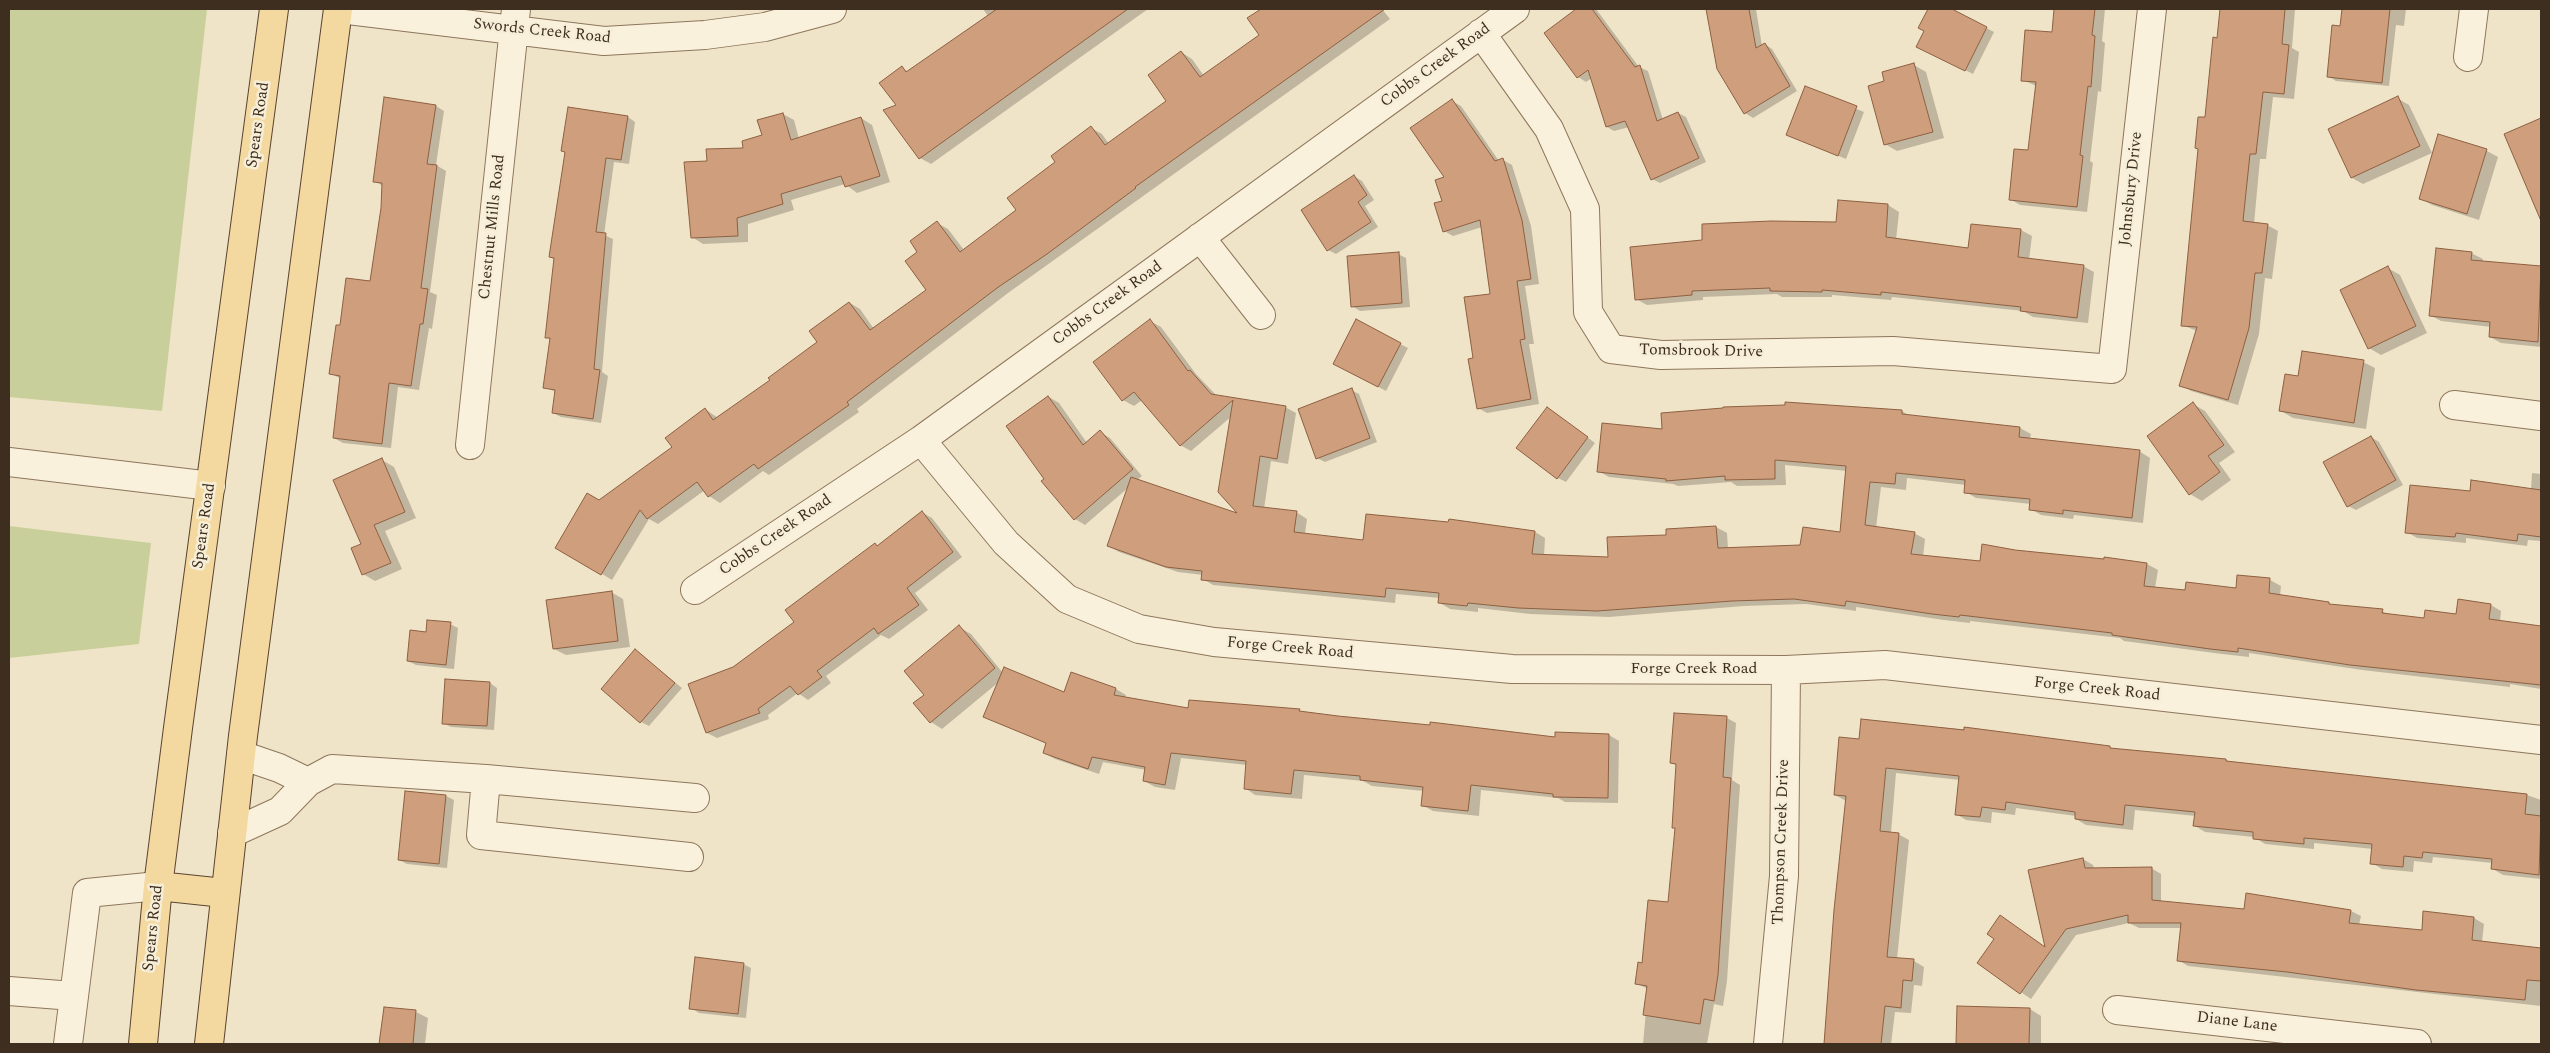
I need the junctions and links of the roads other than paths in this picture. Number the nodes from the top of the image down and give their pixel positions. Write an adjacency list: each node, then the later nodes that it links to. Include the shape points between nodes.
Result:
1 (274, 9): 18 (main road, Spears Road)
2 (339, 9): 7 (street, Swords Creek Road); 22 (main road)
3 (832, 9): 7 (street, Swords Creek Road, via 765,27 705,35 604,41)
4 (1515, 9): 8 (street, Cobbs Creek Road)
5 (2152, 9): 12 (street, Johnsbury Drive)
6 (2474, 9): 9 (street)
7 (515, 20): 16 (street, Chestnut Mills Road)
8 (1481, 33): 10 (street, Cobbs Creek Road); 12 (street, Tomsbrook Drive, via 1549,129 1584,209 1588,312 1611,349 1661,355 1893,351)
9 (2468, 57)
10 (1200, 237): 11 (street); 15 (street, Cobbs Creek Road)
11 (1261, 315)
12 (2112, 369)
13 (2454, 405): 14 (street)
14 (2541, 416)
15 (921, 440): 19 (street, Cobbs Creek Road); 20 (street, Forge Creek Road, via 1006,543 1067,599 1139,629 1214,642 1512,669)
16 (470, 445)
17 (9, 462): 18 (street)
18 (211, 486): 28 (main road, Spears Road)
19 (695, 590)
20 (1786, 670): 21 (street, Forge Creek Road, via 1885,665); 36 (street, Thompson Creek Drive, via 1784,876)
21 (2541, 740)
22 (241, 755): 24 (street); 26 (main road)
23 (486, 779): 24 (street, via 332,769); 25 (street); 27 (street, via 481,835)
24 (308, 782): 26 (street, via 280,811)
25 (695, 798)
26 (232, 833): 29 (main road)
27 (689, 857)
28 (158, 886): 29 (main road); 31 (street, via 86,893); 34 (main road, Spears Road)
29 (224, 893): 35 (main road)
30 (9, 991): 31 (street)
31 (73, 996): 33 (street)
32 (2117, 1010): 37 (street, Diane Lane)
33 (68, 1044)
34 (143, 1044)
35 (209, 1044)
36 (1768, 1044)
37 (2417, 1044)

